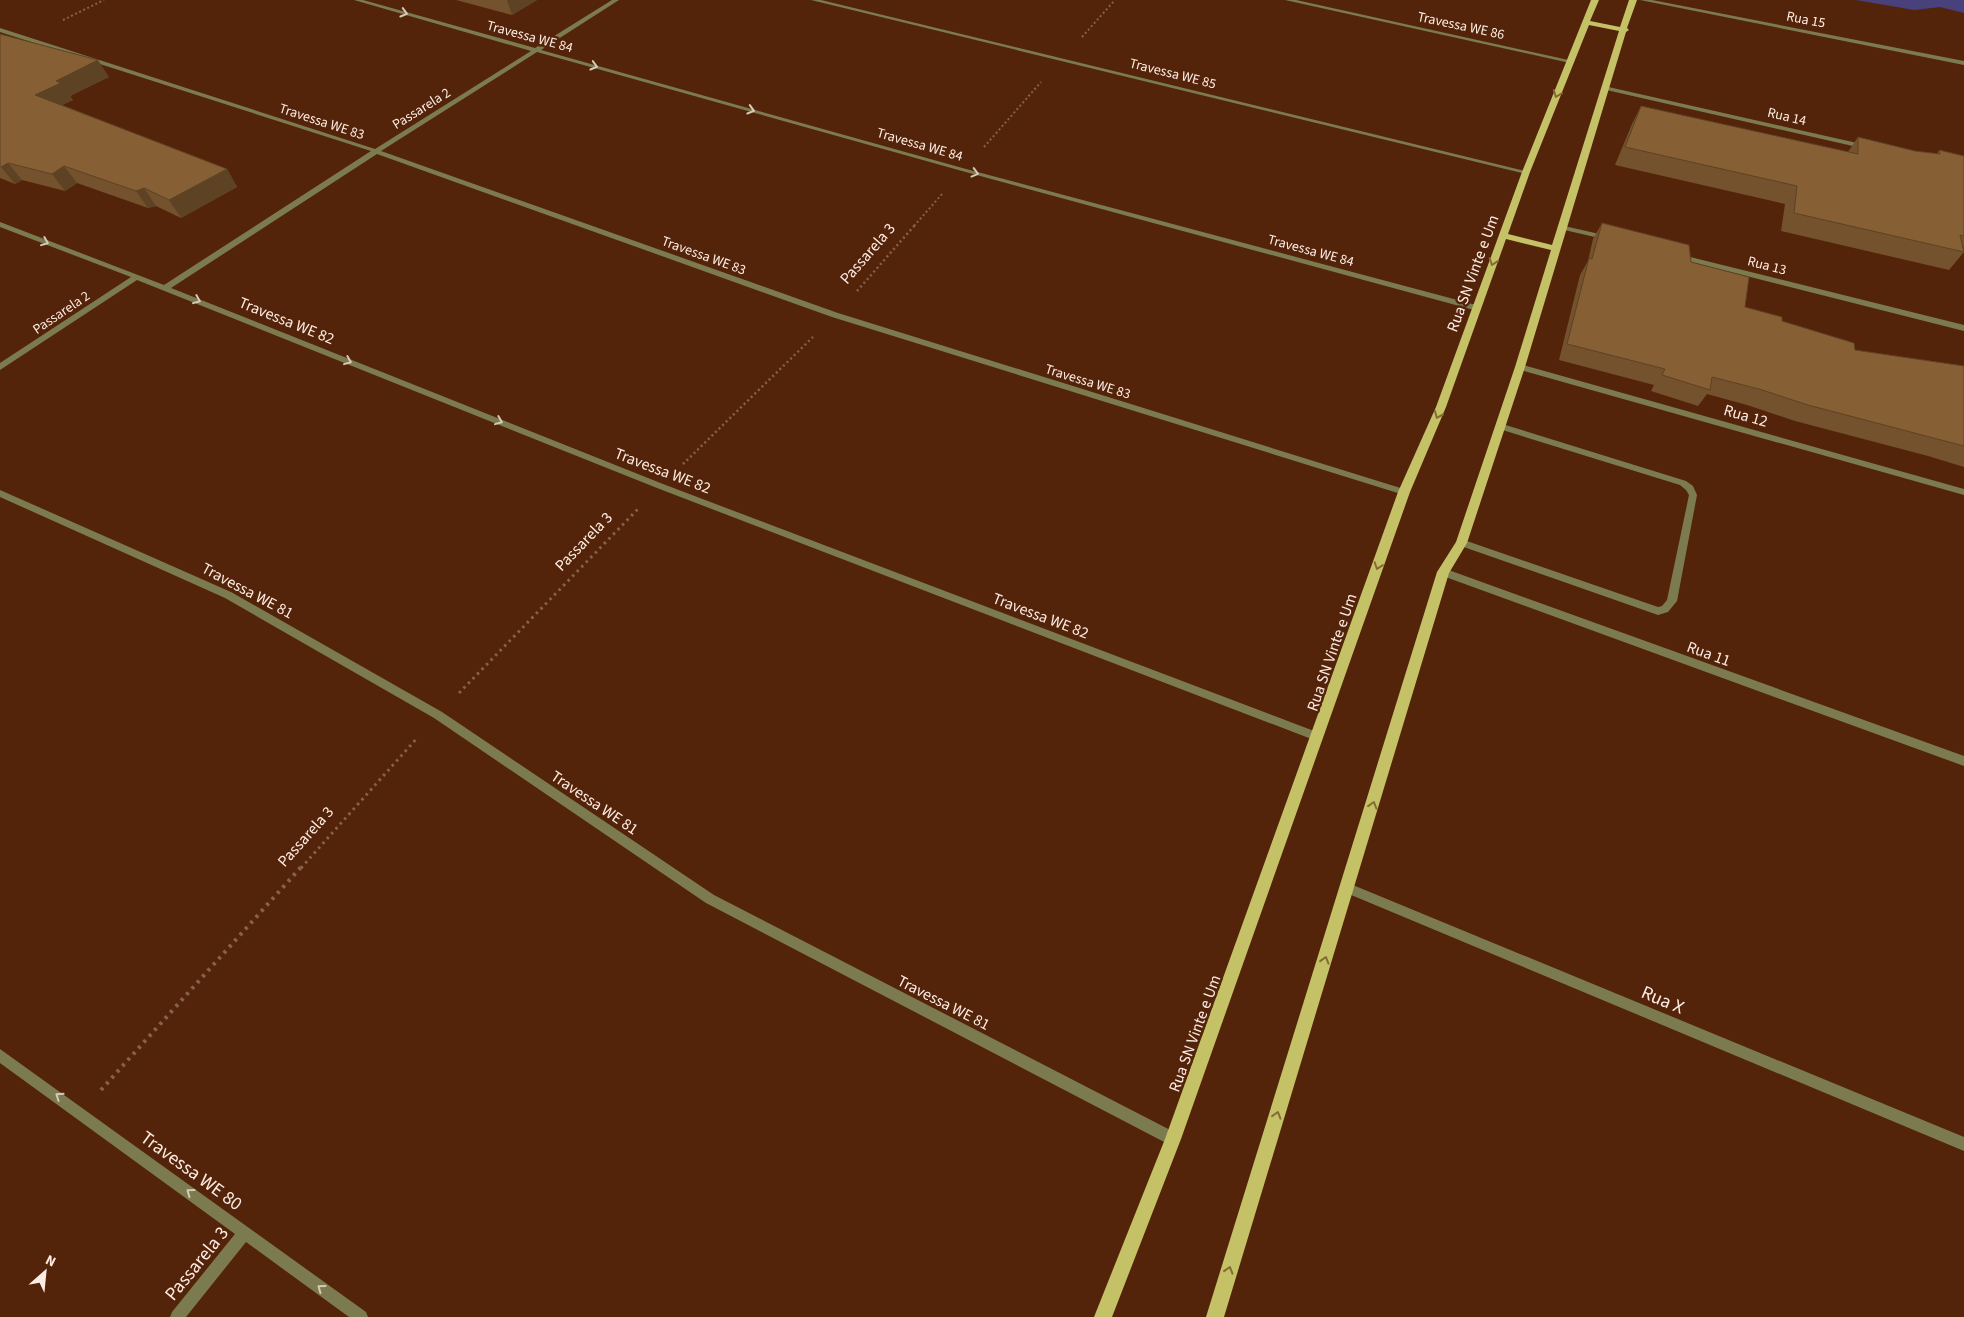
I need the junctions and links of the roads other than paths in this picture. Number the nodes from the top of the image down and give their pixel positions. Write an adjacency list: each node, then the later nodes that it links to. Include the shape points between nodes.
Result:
1 (357, 0): 11 (street, Travessa WE 84, one-way to 11)
2 (616, 0): 11 (street, Passarela 2)
3 (814, 0): 17 (street, Travessa WE 85)
4 (1288, 0): 12 (street, Travessa WE 86)
5 (1594, 0): 8 (main road, Rua SN Vinte e Um)
6 (1633, 0): 10 (main road)
7 (1643, 0): 13 (street, Rua 15)
8 (1586, 22): 10 (main road); 12 (main road, Rua SN Vinte e Um)
9 (0, 30): 16 (street, Travessa WE 83)
10 (1625, 30): 14 (main road)
11 (535, 50): 16 (street, Passarela 2); 26 (street, Travessa WE 84, one-way to 26)
12 (1570, 61): 17 (main road, Rua SN Vinte e Um, one-way to 17)
13 (1964, 63)
14 (1604, 88): 15 (street, Rua 14); 19 (main road)
15 (1876, 149)
16 (376, 151): 25 (street, Passarela 2); 32 (street, Travessa WE 83, via 835,316)
17 (1526, 172): 20 (main road, Rua SN Vinte e Um)
18 (0, 224): 24 (street, Travessa WE 82, one-way to 24)
19 (1563, 227): 21 (street); 22 (main road)
20 (1503, 236): 22 (main road); 26 (main road, Rua SN Vinte e Um, one-way to 26)
21 (1620, 241)
22 (1556, 249): 29 (main road)
23 (1668, 253): 27 (street, Rua 13)
24 (135, 278): 25 (street, Travessa WE 82); 28 (street, Passarela 2)
25 (165, 288): 36 (street, Travessa WE 82, one-way to 36, via 660,486)
26 (1477, 308): 32 (main road, Rua SN Vinte e Um, one-way to 32, via 1441,407)
27 (1964, 328)
28 (0, 367)
29 (1520, 367): 30 (main road); 33 (street, Rua 12)
30 (1499, 426): 34 (main road); 34 (street, via 1683,482 1690,488 1692,495 1672,601 1658,610)
31 (0, 492): 40 (street, Travessa WE 81, via 228,595 438,714 710,899)
32 (1404, 492): 36 (main road, Rua SN Vinte e Um, one-way to 36)
33 (1964, 492)
34 (1461, 543): 35 (main road)
35 (1443, 572): 37 (street, Rua 11); 38 (main road, one-way to 35)
36 (1318, 737): 40 (main road, Rua SN Vinte e Um)
37 (1964, 761)
38 (1348, 888): 41 (street, Rua X); 46 (main road, one-way to 38)
39 (0, 1055): 42 (street, Travessa WE 80, one-way to 39)
40 (1173, 1139): 45 (main road, Rua SN Vinte e Um)
41 (1964, 1144)
42 (245, 1233): 43 (street, Passarela 3); 44 (street, Travessa WE 80, one-way to 42)
43 (177, 1317)
44 (361, 1317)
45 (1103, 1317)
46 (1214, 1317)

